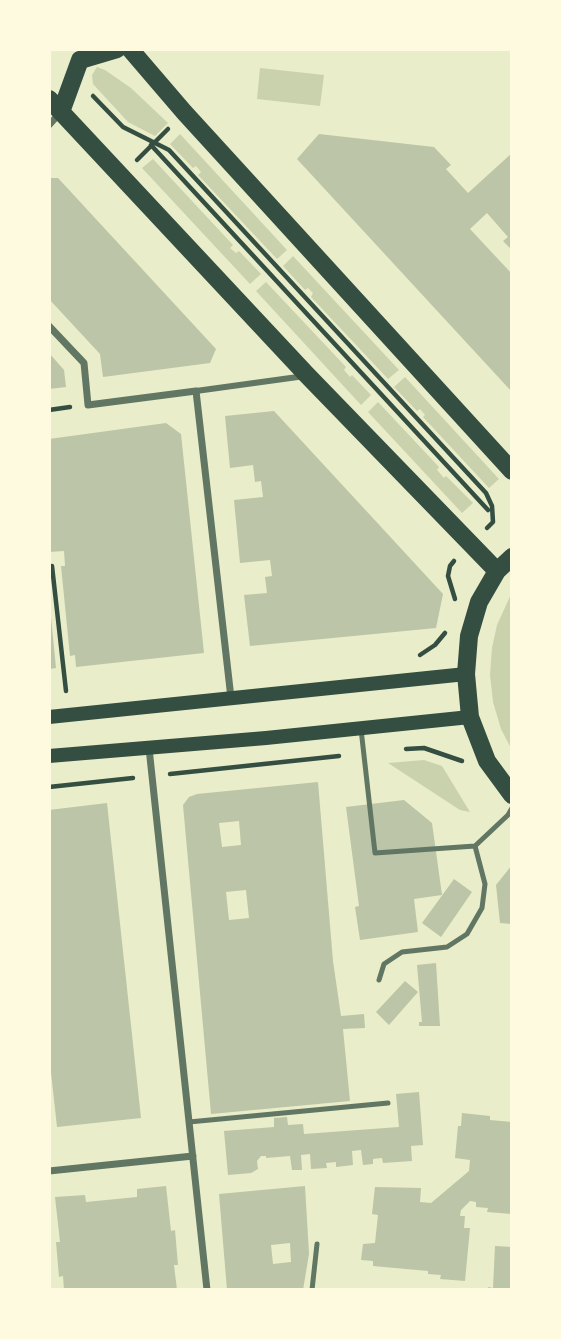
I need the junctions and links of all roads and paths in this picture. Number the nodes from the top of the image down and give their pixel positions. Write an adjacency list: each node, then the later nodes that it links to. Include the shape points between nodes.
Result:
1 (117, 49): 3 (main road, via 80,60)
2 (130, 49): 11 (main road)
3 (76, 73): 4 (main road); 6 (path, via 123,127)
4 (53, 112): 9 (main road)
5 (171, 125): 6 (path)
6 (153, 144): 7 (path); 12 (path); 13 (path, via 169,150 486,493 493,522)
7 (136, 160)
8 (49, 326): 10 (street, via 84,363 88,405)
9 (307, 375): 10 (street); 13 (main road)
10 (196, 391): 22 (street)
11 (512, 471)
12 (488, 510)
13 (470, 546): 16 (main road); 17 (path, via 450,565)
14 (512, 557): 16 (main road)
15 (52, 566): 21 (path)
16 (497, 571): 20 (main road, via 472,625)
17 (454, 607)
18 (449, 629): 19 (path)
19 (416, 657)
20 (466, 674): 22 (main road); 24 (main road)
21 (66, 691)
22 (231, 698): 23 (main road)
23 (49, 717)
24 (470, 717): 25 (main road); 32 (main road, via 487,761)
25 (361, 729): 26 (main road); 28 (lane)
26 (149, 748): 29 (main road); 30 (street)
27 (424, 748): 28 (path)
28 (364, 754): 30 (path); 34 (lane, via 374,853)
29 (49, 756)
30 (152, 776): 31 (path); 37 (street)
31 (49, 787)
32 (512, 795)
33 (512, 808): 34 (lane)
34 (475, 846): 35 (lane, via 485,884 482,908 467,934 447,947 402,951 384,964)
35 (379, 980)
36 (388, 1104): 37 (lane)
37 (189, 1122): 38 (street)
38 (193, 1156): 39 (street); 41 (street)
39 (49, 1171)
40 (317, 1244): 42 (lane)
41 (207, 1290)
42 (312, 1290)

